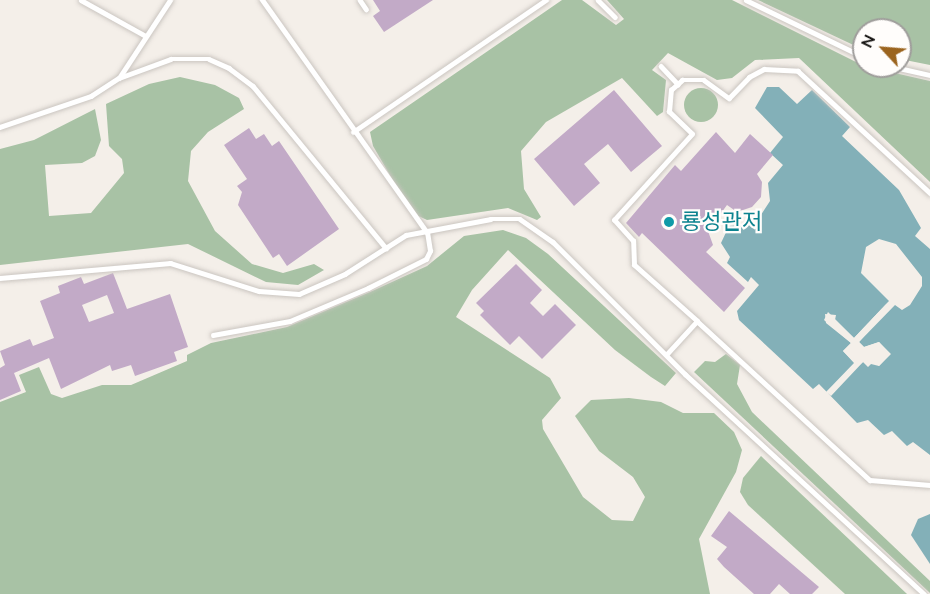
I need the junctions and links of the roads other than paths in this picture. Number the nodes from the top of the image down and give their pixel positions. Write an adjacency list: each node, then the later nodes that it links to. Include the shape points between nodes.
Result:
1 (81, 0): 10 (lane)
2 (170, 0): 10 (lane)
3 (262, 0): 18 (lane)
4 (360, 0): 8 (lane)
5 (546, 0): 18 (lane)
6 (598, 0): 9 (lane)
7 (746, 0): 11 (lane)
8 (366, 9)
9 (615, 17)
10 (146, 36): 15 (lane)
11 (852, 51)
12 (661, 66): 16 (lane)
13 (912, 71): 14 (lane)
14 (930, 75)
15 (119, 78): 17 (lane, via 91,96); 21 (lane, via 171,59 209,59 229,69 253,86)
16 (678, 84): 19 (lane, via 704,80 729,98 749,77 764,69 798,71); 23 (lane, via 671,90 669,112 692,134 614,220 633,241 634,265)
17 (0, 127)
18 (353, 132): 20 (lane)
19 (930, 193)
20 (427, 233): 21 (lane, via 406,235); 24 (lane, via 432,241 426,259 368,288 290,321); 25 (lane, via 508,217 532,225)
21 (386, 248): 22 (lane, via 345,274 299,294 260,291 170,262)
22 (0, 278)
23 (697, 321): 25 (lane); 26 (lane, via 870,480)
24 (213, 334)
25 (666, 355): 27 (lane)
26 (930, 485)
27 (924, 594)

